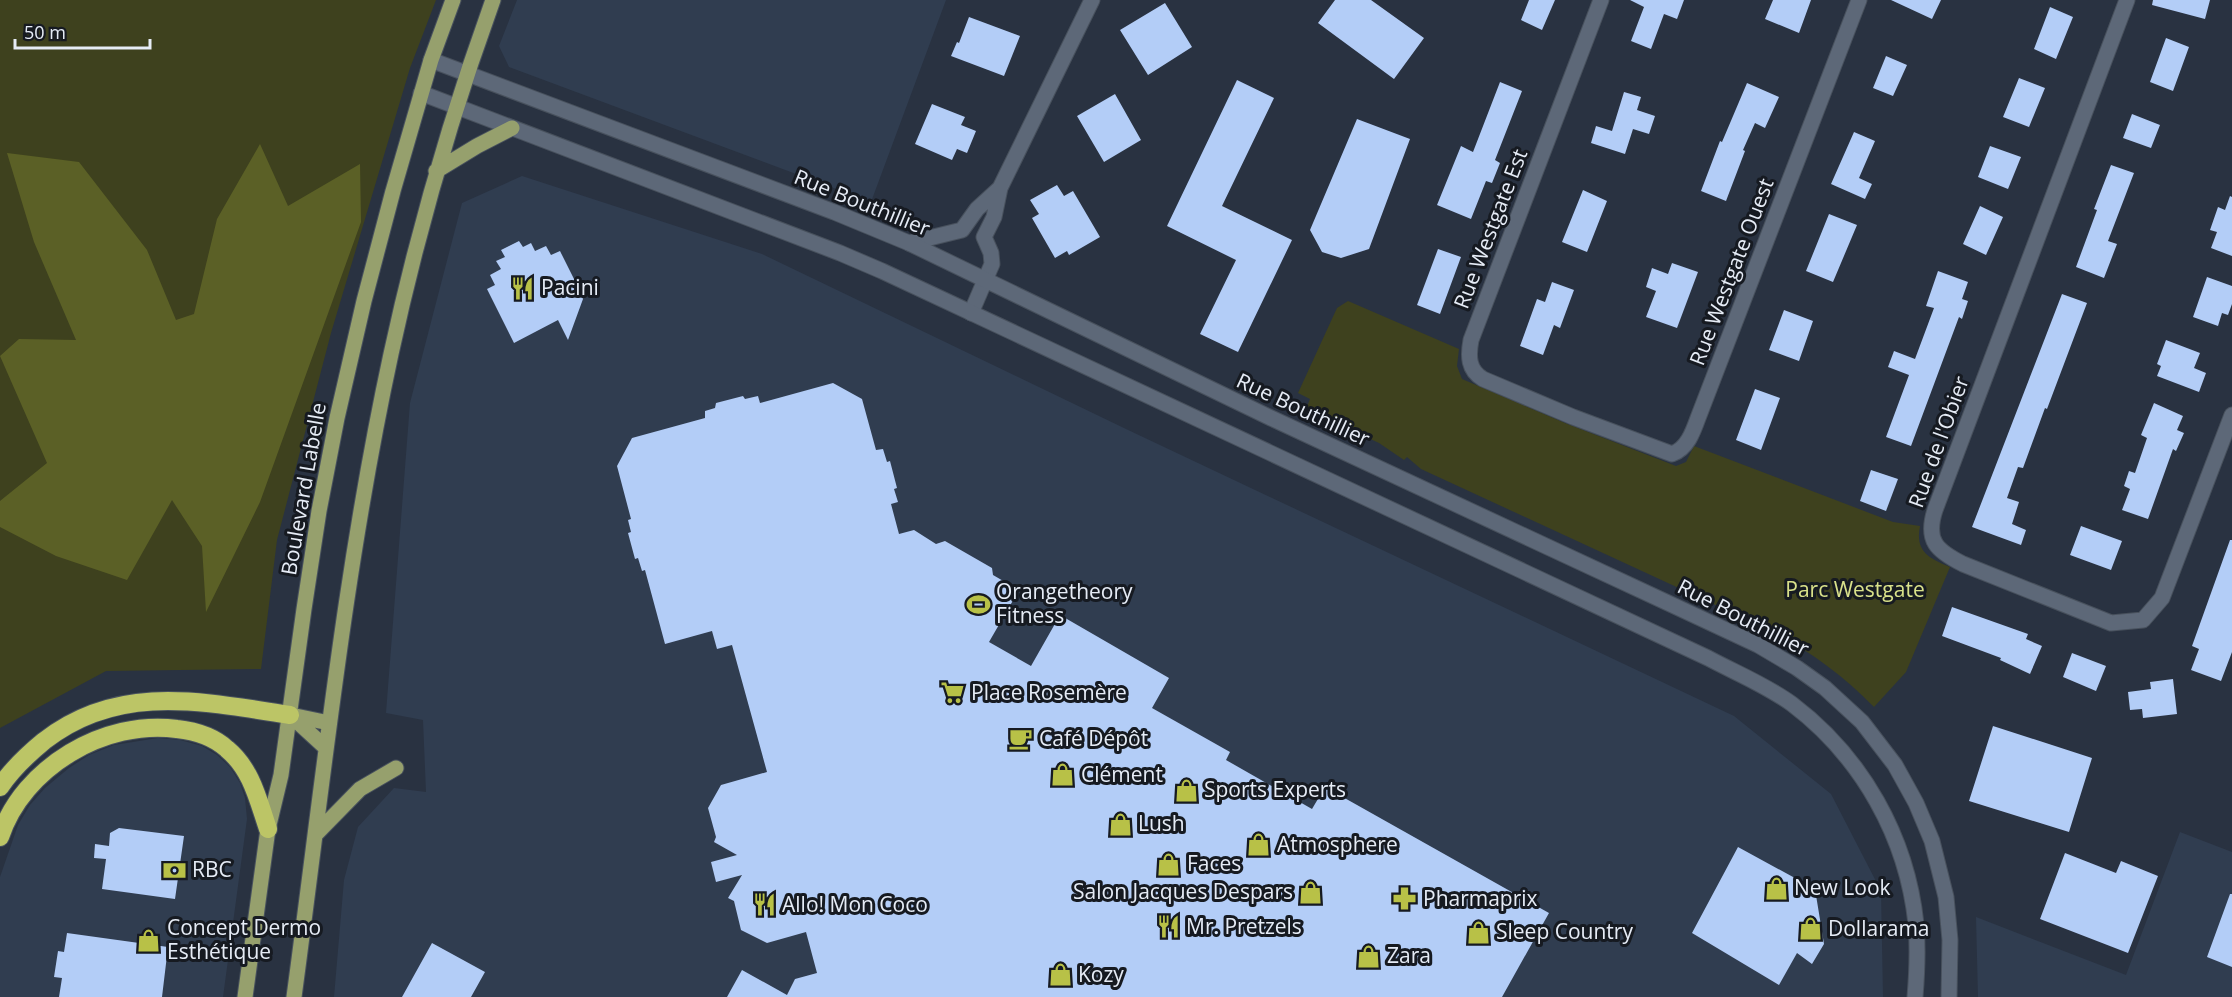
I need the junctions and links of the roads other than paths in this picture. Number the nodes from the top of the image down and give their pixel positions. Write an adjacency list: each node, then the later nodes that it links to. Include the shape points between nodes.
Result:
1 (453, 0): 7 (main road, Boulevard Labelle)
2 (493, 0): 8 (main road)
3 (1092, 0): 13 (street)
4 (1601, 0): 20 (street, Rue Westgate Est, via 1471,340 1469,355 1470,365 1479,377)
5 (1859, 0): 20 (street, Rue Westgate Ouest, via 1685,445 1668,454)
6 (2127, 0): 19 (street, Rue de l'Obier, via 1935,510 1933,539 1944,554 1964,564 2112,623 2143,620 2162,598)
7 (431, 60): 8 (street, Rue Bouthillier); 9 (main road, Boulevard Labelle)
8 (467, 73): 10 (main road); 16 (street, Rue Bouthillier)
9 (421, 93): 10 (street); 21 (main road, Boulevard Labelle, via 364,301 337,418)
10 (457, 106): 11 (street); 12 (main road)
11 (512, 128): 12 (main road); 18 (street, via 840,253)
12 (436, 171): 22 (main road, via 383,393)
13 (1000, 188): 14 (street); 15 (street)
14 (962, 230): 15 (street, via 971,239); 16 (street)
15 (985, 242): 17 (street, via 992,258)
16 (909, 243): 17 (street, Rue Bouthillier)
17 (986, 279): 18 (street); 32 (street, Rue Bouthillier, via 1280,422 1758,645 1812,678 1847,707 1876,739 1919,810 1936,857 1948,913)
18 (971, 313): 31 (street, via 1708,658 1791,704 1854,766 1895,838 1915,918)
19 (2232, 414)
20 (1573, 417)
21 (290, 715): 22 (main road); 23 (main road); 25 (highway, via 187,700 118,705 82,718 49,737 22,760); 26 (main road, Boulevard Labelle)
22 (329, 723): 23 (main road)
23 (326, 748): 27 (main road)
24 (396, 768): 27 (main road, via 360,789)
25 (0, 787)
26 (268, 829): 28 (highway, via 248,772 226,748 192,732 158,728 105,736 53,765 22,796); 29 (main road, Boulevard Labelle)
27 (315, 835): 30 (main road)
28 (0, 837)
29 (245, 997)
30 (294, 997)
31 (1915, 997)
32 (1948, 997)

